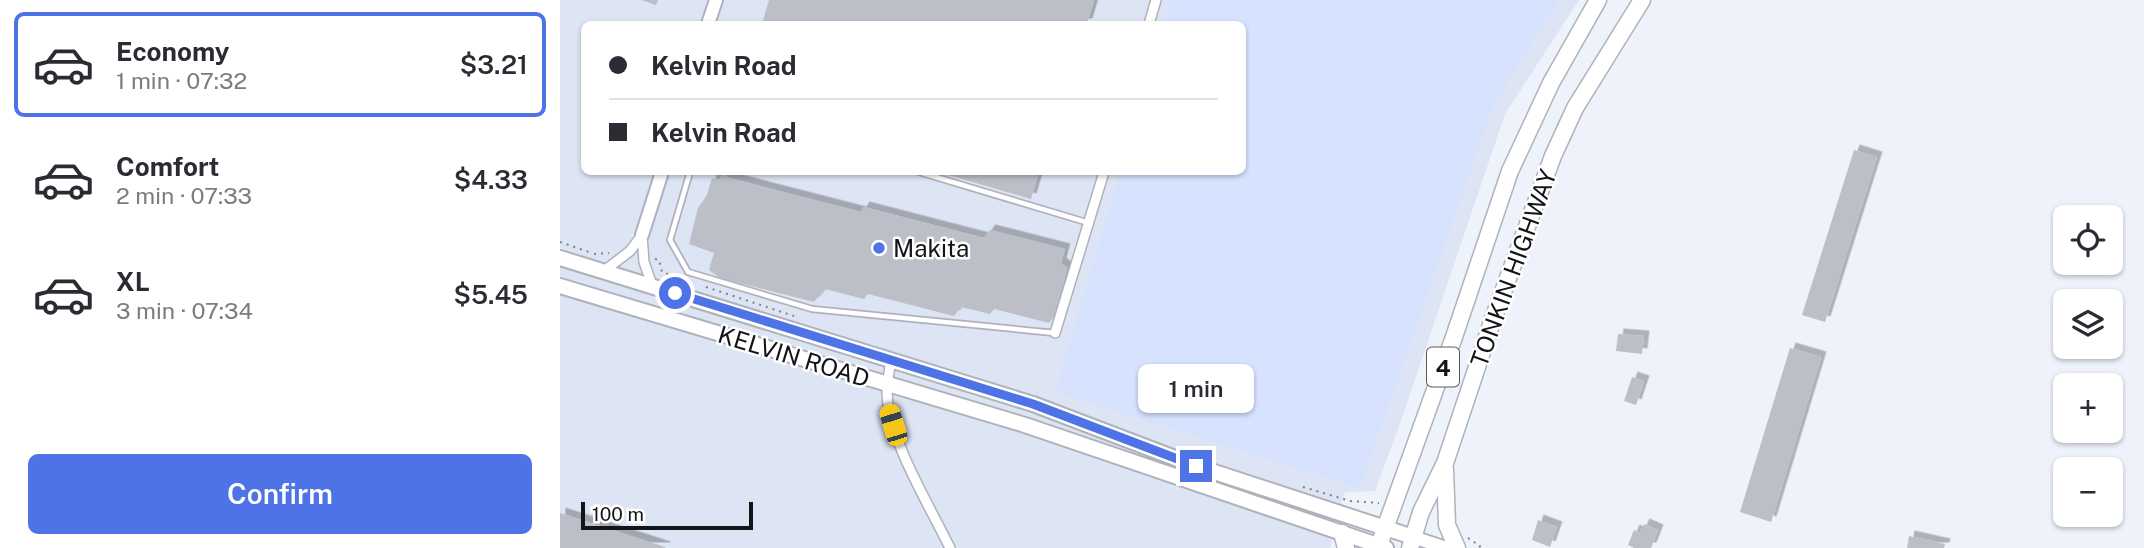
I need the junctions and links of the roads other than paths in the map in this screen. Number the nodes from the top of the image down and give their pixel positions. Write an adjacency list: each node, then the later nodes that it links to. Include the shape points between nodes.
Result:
1 (716, 0): 5 (main road)
2 (1156, 0): 6 (street)
3 (1598, 0): 21 (highway, TONKIN HIGHWAY / 4, via 1510,170)
4 (1642, 0): 20 (highway, TONKIN HIGHWAY / 4, via 1575,107 1553,156)
5 (709, 21)
6 (1150, 21)
7 (661, 175): 12 (main road)
8 (688, 175): 17 (lane, via 670,240 688,272 812,309)
9 (929, 175): 11 (lane)
10 (1103, 175): 11 (street)
11 (1089, 223): 17 (street)
12 (642, 235): 14 (street); 15 (street)
13 (560, 258): 14 (main road, KELVIN ROAD)
14 (604, 271): 15 (main road, KELVIN ROAD)
15 (652, 285): 18 (main road, KELVIN ROAD)
16 (560, 286): 19 (main road, KELVIN ROAD)
17 (1055, 333)
18 (891, 361): 19 (street); 21 (main road, KELVIN ROAD, via 1033,404 1196,466)
19 (887, 384): 22 (main road, KELVIN ROAD, via 1026,425); 26 (street, via 888,409 898,440)
20 (1446, 463): 23 (highway, via 1447,525); 24 (highway, TONKIN HIGHWAY / 4, via 1421,512)
21 (1385, 527): 24 (main road, KELVIN ROAD); 25 (highway, TONKIN HIGHWAY / 4)
22 (1344, 541): 25 (main road, KELVIN ROAD)
23 (1460, 541)
24 (1412, 543): 27 (main road, KELVIN ROAD)
25 (1381, 547)
26 (950, 548)
27 (1446, 548)

